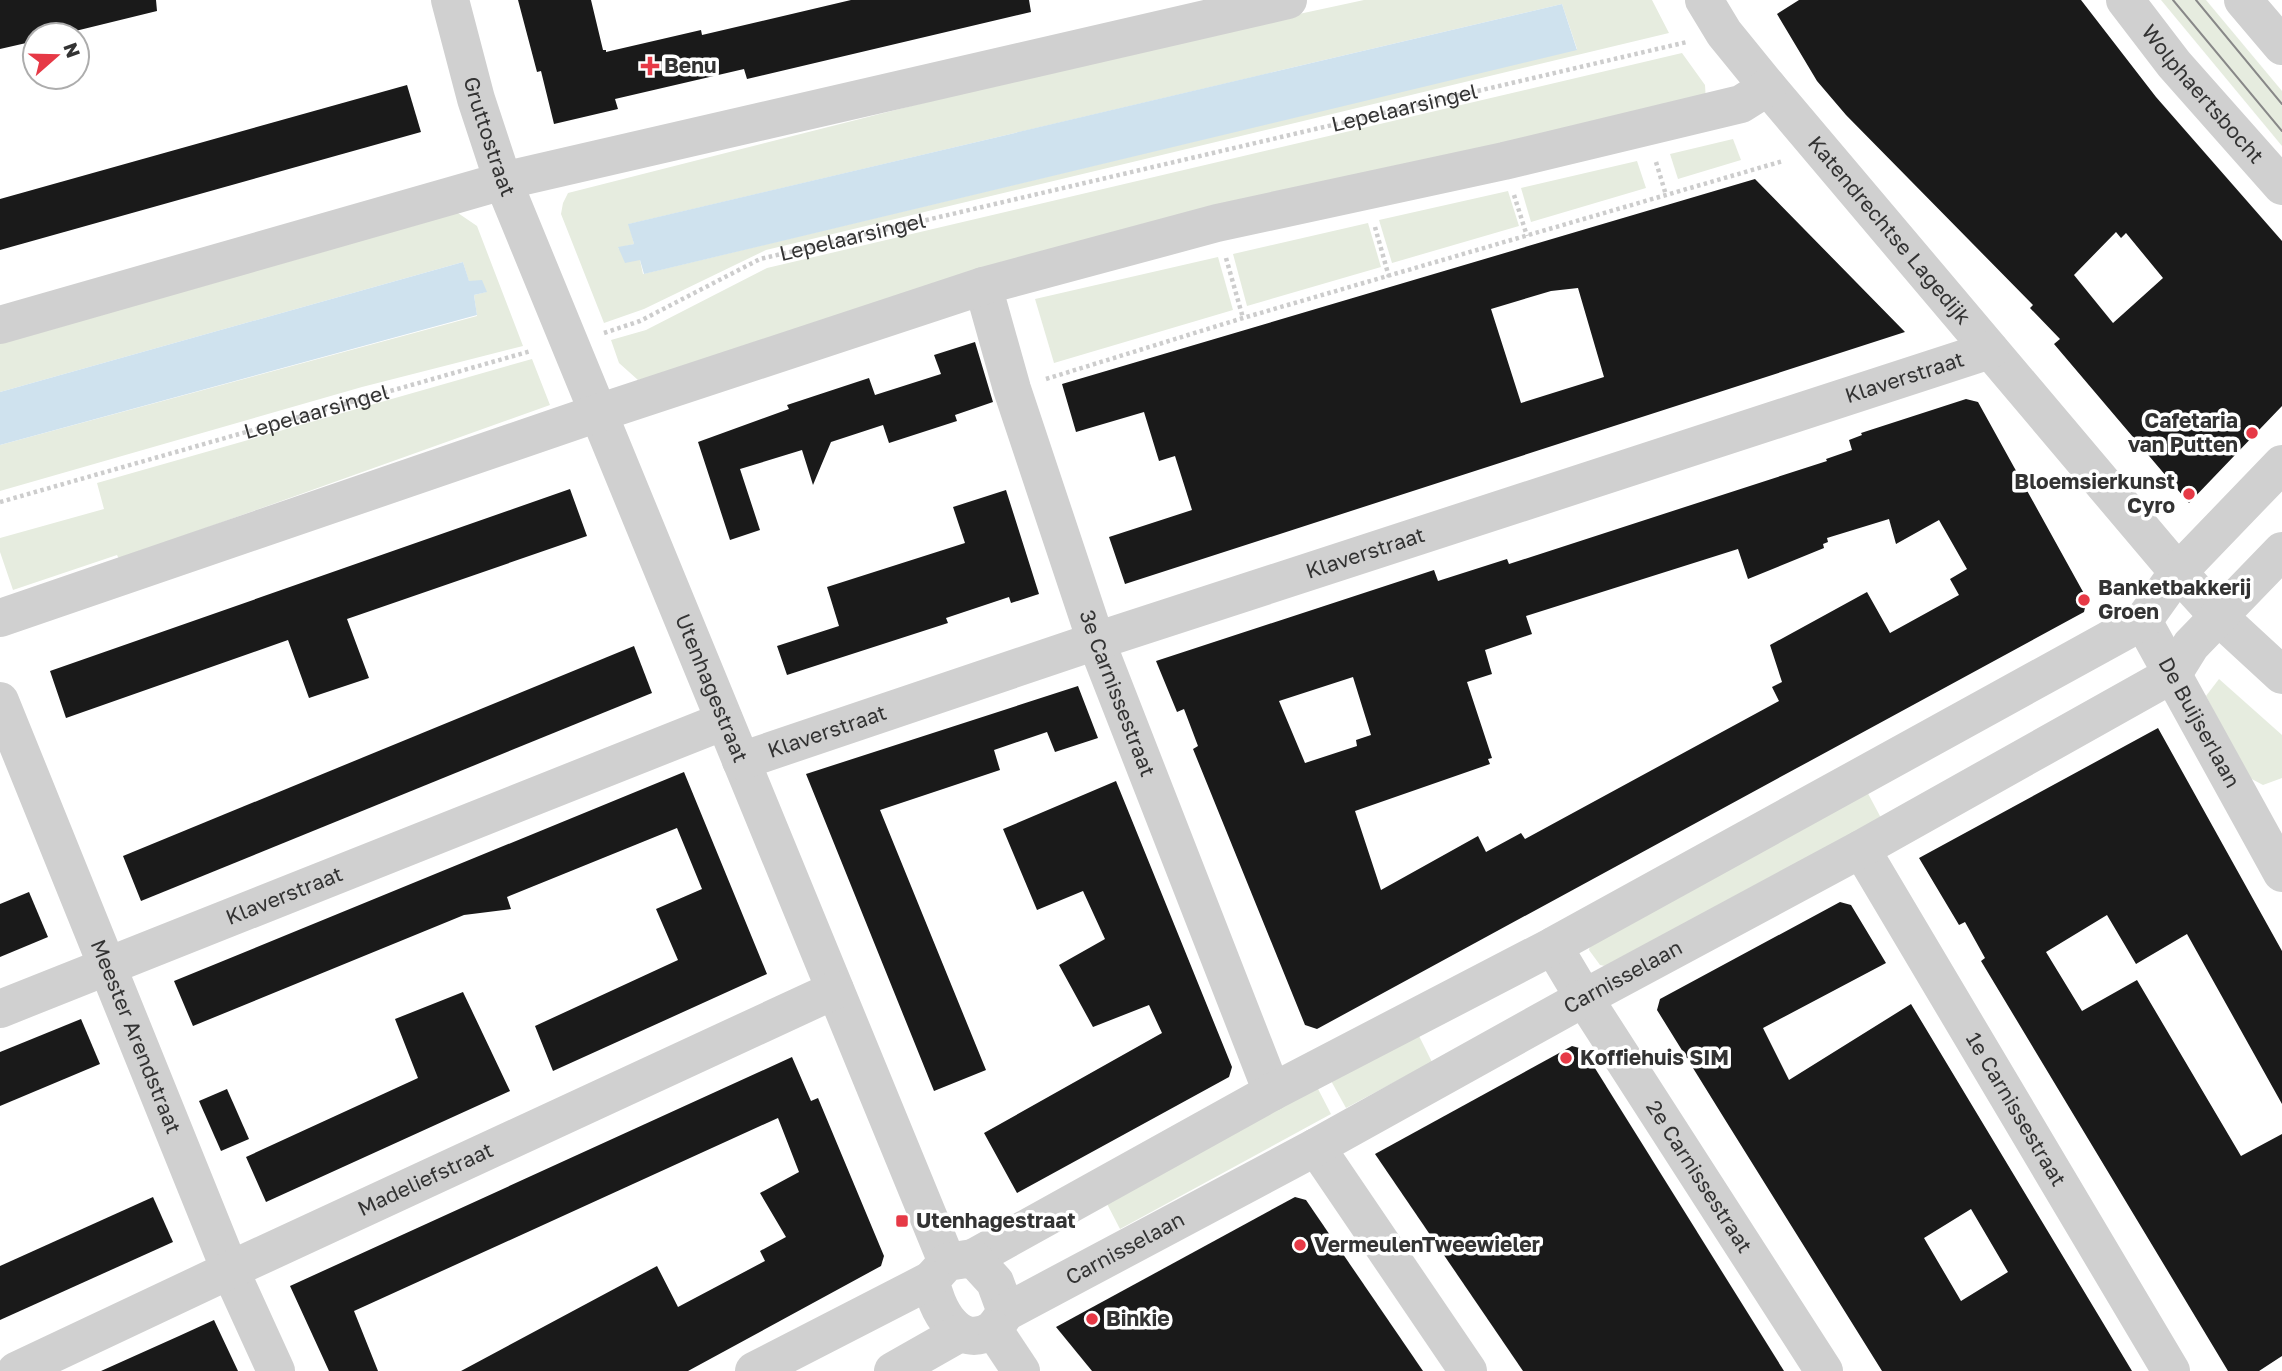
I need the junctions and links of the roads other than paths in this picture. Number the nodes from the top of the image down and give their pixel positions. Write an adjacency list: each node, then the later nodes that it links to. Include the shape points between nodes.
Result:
1 (450, 0): 8 (street, Gruttostraat)
2 (1288, 0): 8 (street)
3 (1704, 0): 7 (street, Katendrechtse Lagedijk)
4 (2125, 0): 9 (street, Wolphaertsbocht, via 2174,64)
5 (2243, 0): 6 (street)
6 (2282, 46)
7 (1768, 87): 11 (street, via 1741,104 1217,223); 13 (street, Katendrechtse Lagedijk)
8 (503, 181): 10 (street, Gruttostraat); 12 (street)
9 (2282, 186)
10 (539, 269): 14 (street, Utenhagestraat)
11 (983, 286): 14 (street); 21 (street, 3e Carnissestraat, via 1012,389)
12 (0, 325)
13 (1990, 350): 17 (street, Katendrechtse Lagedijk); 21 (street, Klaverstraat)
14 (598, 413): 19 (street); 25 (street, Utenhagestraat)
15 (2282, 464): 17 (street)
16 (2282, 551): 18 (street, Carnisselaan)
17 (2178, 572): 18 (street, Katendrechtse Lagedijk); 20 (street)
18 (2218, 617): 22 (street, Carnisselaan, via 2191,645); 23 (street, Katendrechtse Lagedijk)
19 (0, 618)
20 (2143, 621): 22 (street, De Buijserlaan); 30 (street)
21 (1096, 641): 26 (street, Klaverstraat); 35 (street, 3e Carnissestraat)
22 (2173, 674): 27 (street, De Buijserlaan); 28 (street, Carnisselaan)
23 (2282, 675)
24 (0, 701): 31 (street, Meester Arendstraat)
25 (724, 721): 26 (street, Utenhagestraat); 31 (street, Klaverstraat)
26 (741, 761): 32 (street, Utenhagestraat)
27 (2268, 819): 29 (street, De Buijserlaan)
28 (1861, 849): 33 (street, Carnisselaan); 47 (street, 1e Carnissestraat)
29 (2282, 873)
30 (1553, 946): 33 (street, 2e Carnissestraat); 35 (street)
31 (107, 966): 34 (street, Klaverstraat); 38 (street, Meester Arendstraat)
32 (835, 990): 37 (street, Utenhagestraat); 38 (street, Madeliefstraat)
33 (1584, 998): 36 (street, Carnisselaan); 46 (street, 2e Carnissestraat)
34 (0, 1009)
35 (1272, 1092): 37 (street)
36 (1316, 1147): 39 (street, Carnisselaan); 45 (street)
37 (950, 1267): 39 (street, via 995,1282); 39 (street, via 937,1307 946,1319); 42 (street)
38 (230, 1270): 40 (street, Madeliefstraat); 41 (street, Meester Arendstraat)
39 (986, 1325): 43 (street, Carnisselaan); 44 (street)
40 (16, 1371)
41 (276, 1371)
42 (754, 1371)
43 (893, 1371)
44 (1021, 1371)
45 (1468, 1371)
46 (1824, 1371)
47 (2171, 1371)

